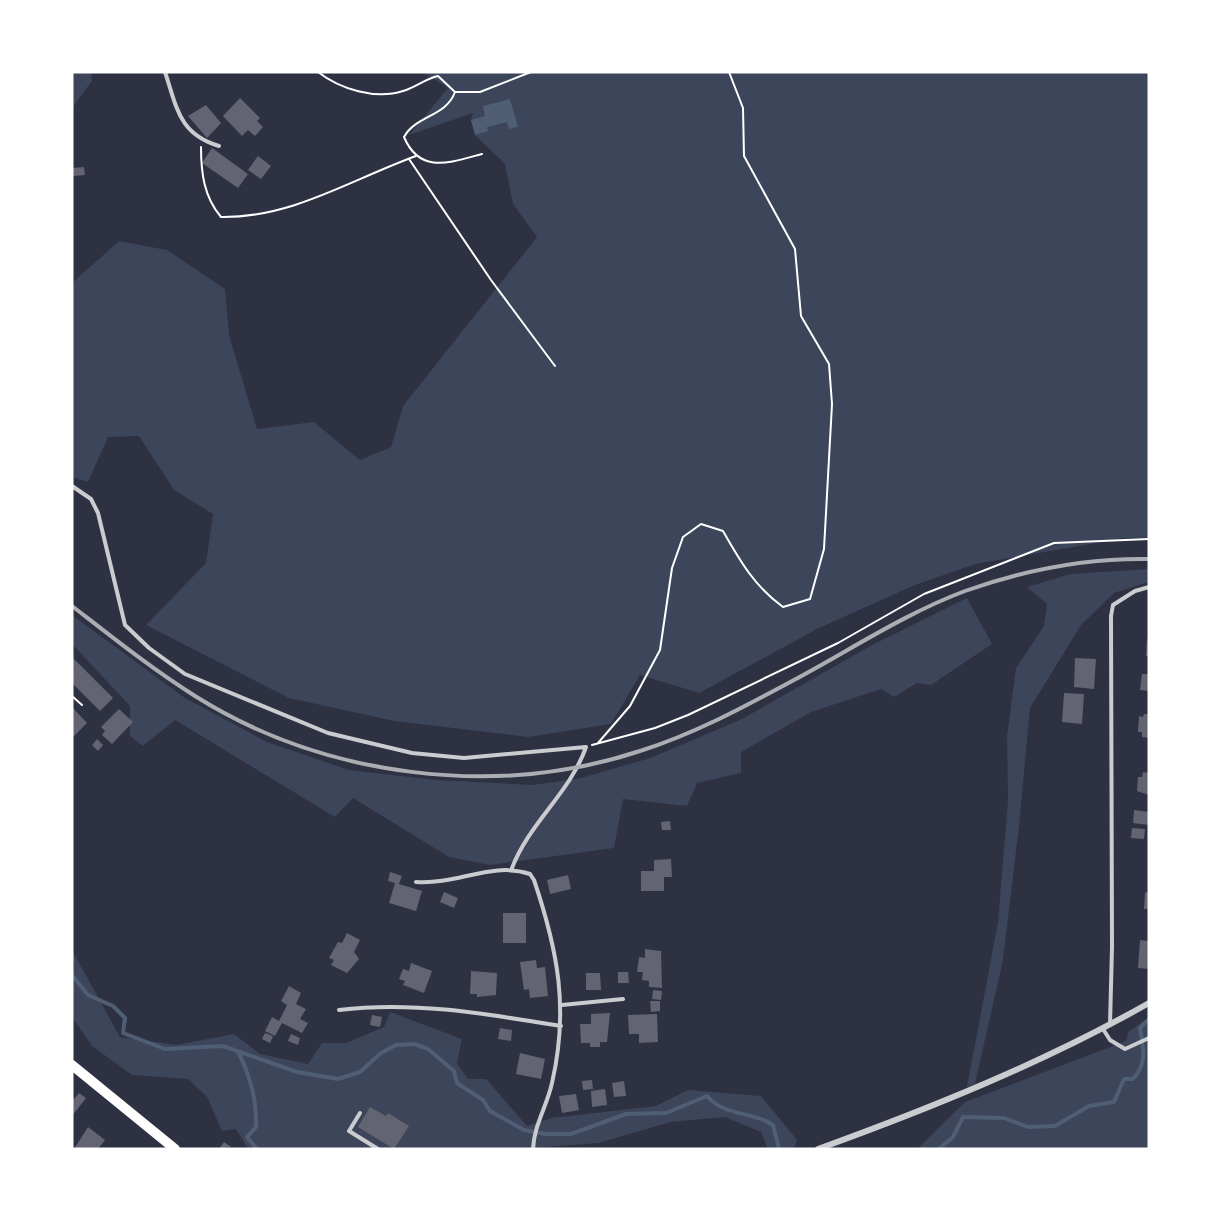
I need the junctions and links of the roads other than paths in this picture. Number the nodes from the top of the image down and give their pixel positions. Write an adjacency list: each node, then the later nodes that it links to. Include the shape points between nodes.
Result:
1 (165, 72): 2 (lane, via 187,128 201,141)
2 (219, 146)
3 (72, 486): 5 (lane, via 91,499 98,513 125,625 185,674 328,732 412,753 464,759 586,747 575,774 519,851)
4 (1149, 587): 12 (lane, via 1113,604 1111,616 1112,947)
5 (512, 868): 6 (lane, via 439,882); 9 (lane, via 530,874 534,880 551,930)
6 (416, 882)
7 (623, 999): 9 (lane)
8 (1149, 1003): 12 (street)
9 (562, 1005): 11 (lane)
10 (339, 1010): 11 (lane, via 380,1005 424,1006)
11 (561, 1026): 18 (lane, via 552,1084)
12 (1106, 1027): 13 (lane, via 1110,1040 1121,1048 1130,1049); 19 (street, via 894,1122)
13 (1149, 1038)
14 (72, 1065): 16 (main road)
15 (360, 1113): 17 (lane, via 349,1131)
16 (175, 1149)
17 (378, 1149)
18 (533, 1149)
19 (818, 1149)

